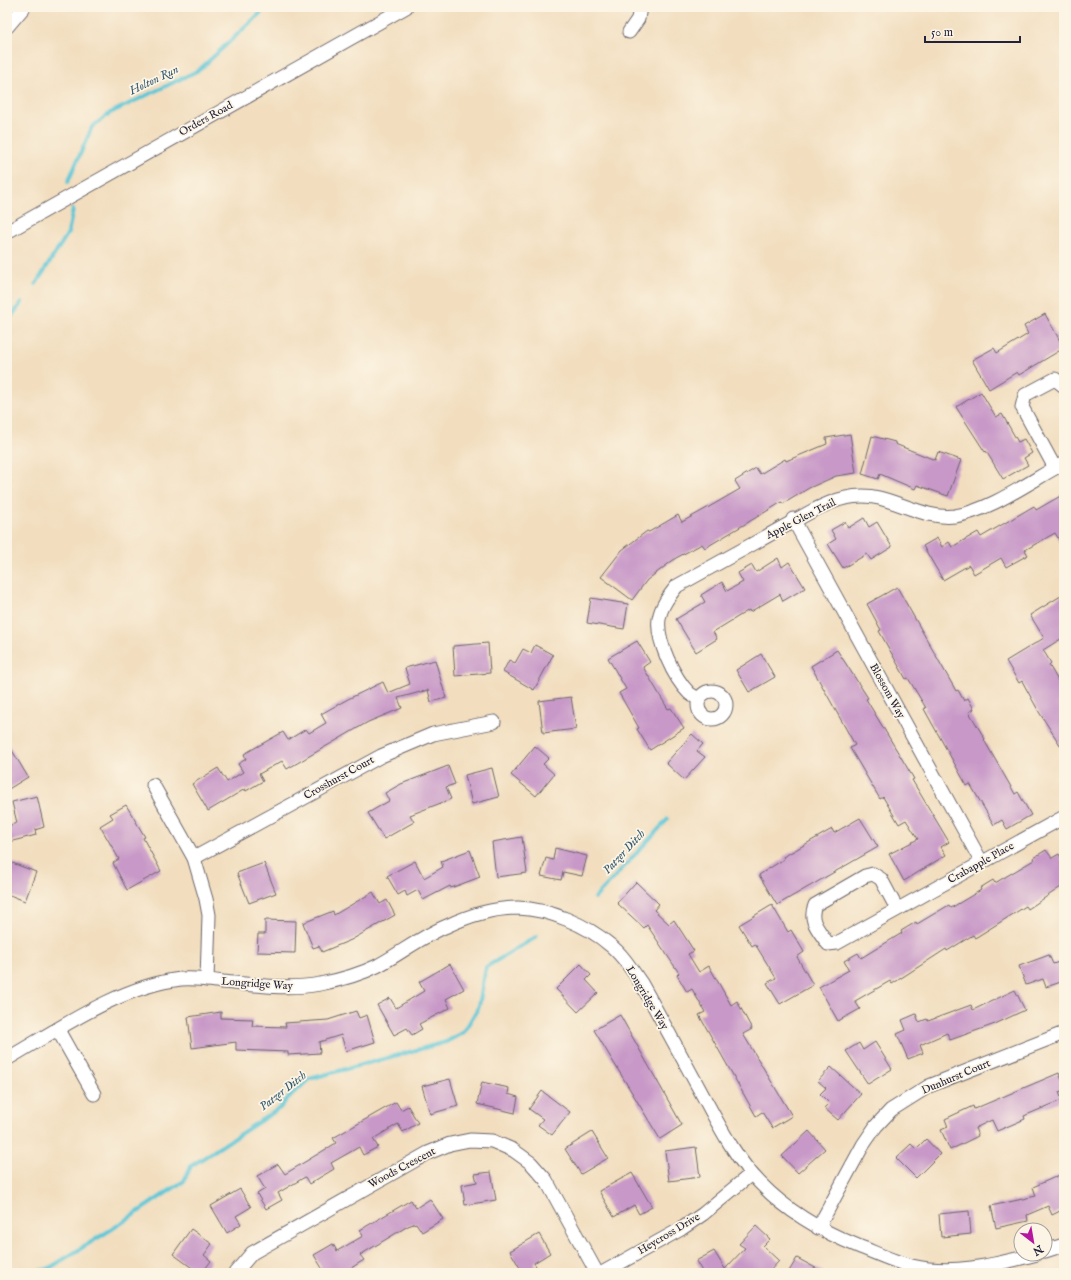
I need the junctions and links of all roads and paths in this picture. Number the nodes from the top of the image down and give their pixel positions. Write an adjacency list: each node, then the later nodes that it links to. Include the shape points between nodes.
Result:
1 (24, 7): 4 (street)
2 (406, 7): 6 (street, Orders Road)
3 (640, 7): 5 (street, via 638,18)
4 (7, 28)
5 (629, 32)
6 (7, 232)
7 (1064, 386): 8 (street, Apple Glen Trail, via 1055,379 1025,395 1022,407)
8 (1060, 466): 9 (street, Apple Glen Trail, via 971,513 954,516 930,514 878,497 852,497 829,503)
9 (793, 520): 10 (street, Apple Glen Trail, via 677,586 665,603 659,618 664,652 689,693); 15 (street, Blossom Way)
10 (699, 700)
11 (494, 722): 14 (street, Crosshurst Court, via 433,734 381,756)
12 (153, 785): 14 (street)
13 (1064, 818): 15 (street, Crabapple Place)
14 (194, 858): 17 (street, via 209,915)
15 (982, 863): 16 (street, Crabapple Place)
16 (898, 909): 16 (street, Crabapple Place, via 837,943 828,944 813,920 812,913 815,905 865,876 873,874 881,879)
17 (207, 980): 18 (street, Longridge Way, via 182,979 136,990); 22 (street, Longridge Way, via 278,988 320,984 349,977 376,966 446,926 481,913 518,908 556,915 589,929 611,946 627,963 641,983 716,1119)
18 (58, 1030): 20 (street, Longridge Way); 21 (street)
19 (1064, 1033): 23 (street, Dunhurst Court, via 929,1086 891,1110 863,1145)
20 (7, 1058)
21 (94, 1094)
22 (751, 1174): 23 (street, Longridge Way, via 782,1205); 30 (street, Heycross Drive, via 681,1229)
23 (818, 1228): 27 (street, Longridge Way, via 912,1266)
24 (1064, 1245): 25 (street)
25 (1053, 1248)
26 (1013, 1260): 27 (street, Longridge Way)
27 (959, 1271)
28 (235, 1273): 29 (street, Woods Crescent, via 252,1253 428,1153 450,1144 470,1140 492,1141 513,1150 531,1163 546,1180)
29 (597, 1273)
30 (602, 1273)

